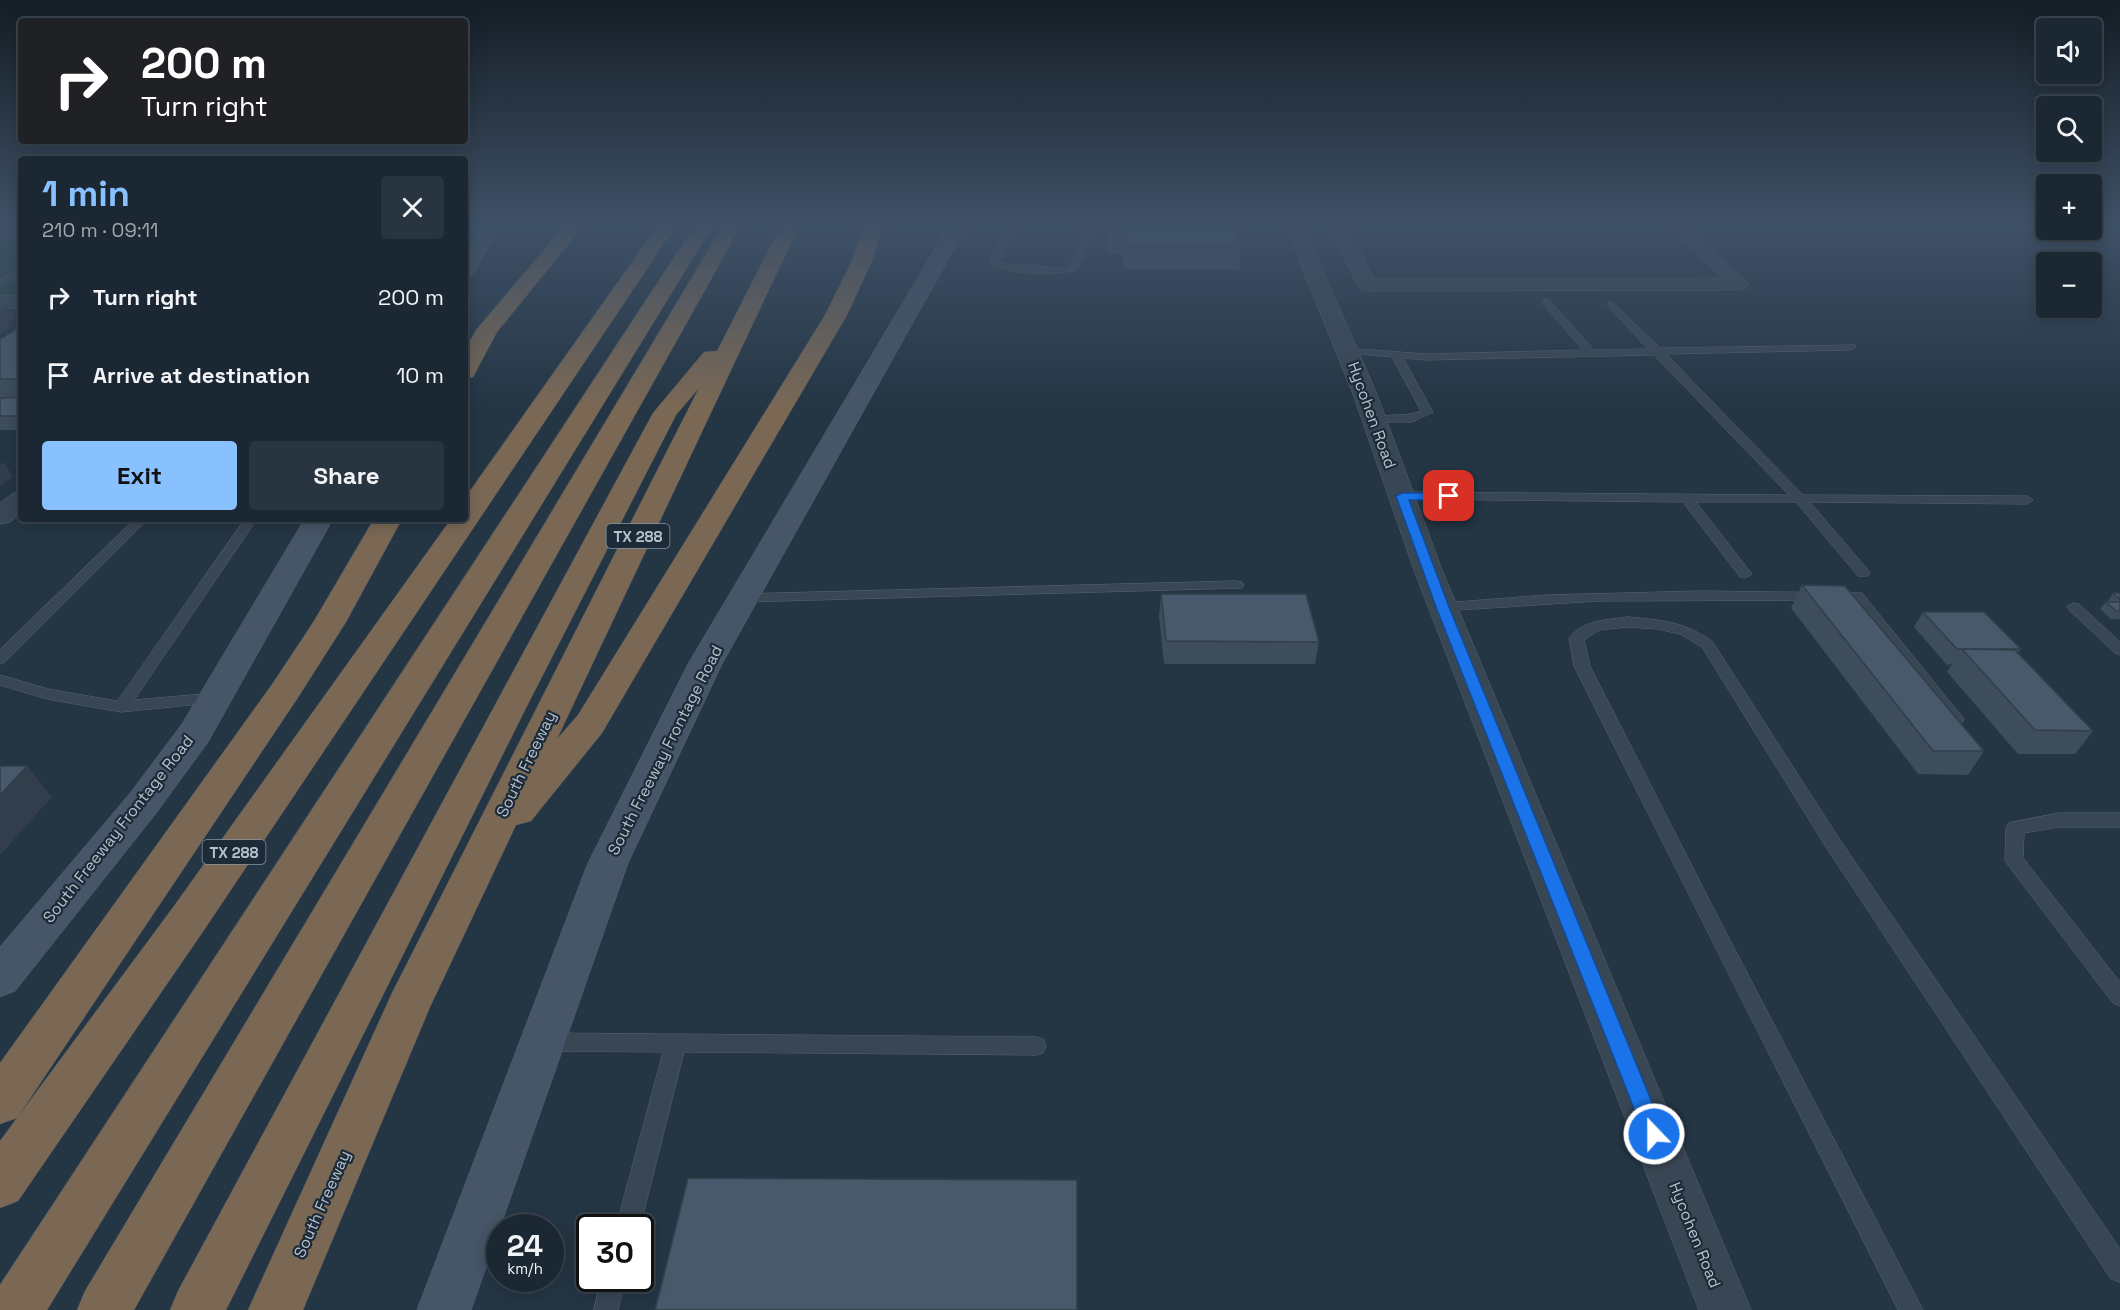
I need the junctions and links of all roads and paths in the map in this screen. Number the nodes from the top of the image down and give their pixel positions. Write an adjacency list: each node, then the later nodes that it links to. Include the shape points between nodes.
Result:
1 (525, 285): 20 (highway, via 487,330)
2 (626, 285): 28 (highway, TX 288)
3 (629, 285): 22 (highway)
4 (666, 285): 22 (highway)
5 (698, 285): 60 (highway)
6 (761, 285): 14 (highway, South Freeway / TX 288)
7 (849, 285): 48 (highway, via 820,343 590,724)
8 (924, 285): 38 (main road, South Freeway Frontage Road)
9 (1320, 285): 16 (street, Hycohen Road)
10 (0, 302): 11 (street)
11 (18, 302)
12 (1546, 302): 18 (lane)
13 (1611, 304): 17 (lane)
14 (746, 316): 48 (highway, South Freeway / TX 288); 61 (highway, via 665,413)
15 (1851, 347): 17 (lane)
16 (1348, 350): 19 (lane); 21 (street, Hycohen Road)
17 (1657, 352): 18 (lane); 25 (lane)
18 (1591, 353): 19 (lane, via 1426,357)
19 (1396, 354): 21 (lane, via 1427,412 1412,419)
20 (468, 366)
21 (1375, 420): 23 (street, Hycohen Road)
22 (560, 452): 59 (highway)
23 (1402, 496): 24 (lane); 39 (street, Hycohen Road)
24 (1687, 498): 25 (lane); 36 (lane)
25 (1799, 498): 26 (lane); 35 (lane)
26 (2027, 500)
27 (18, 502): 29 (street)
28 (468, 515)
29 (0, 516)
30 (139, 522): 42 (lane)
31 (249, 522): 45 (lane)
32 (317, 522): 44 (main road, South Freeway Frontage Road)
33 (386, 522): 54 (highway, via 330,622 285,691)
34 (463, 522): 55 (highway, TX 288)
35 (1863, 573)
36 (1745, 574)
37 (1237, 585): 38 (lane)
38 (745, 598): 51 (main road, South Freeway Frontage Road, via 700,675 608,862)
39 (1443, 607): 46 (lane, via 1524,599 1857,596); 65 (street, Hycohen Road)
40 (2073, 607): 41 (lane)
41 (2120, 650)
42 (0, 659)
43 (0, 680): 45 (lane, via 47,694)
44 (215, 698): 45 (lane); 49 (main road, South Freeway Frontage Road, via 195,733 144,802 18,944)
45 (121, 707)
46 (1965, 730)
47 (2116, 824): 50 (lane, via 2059,820 2016,828 2014,860)
48 (484, 849): 62 (highway, South Freeway / TX 288, via 408,1007)
49 (0, 978)
50 (2120, 997)
51 (542, 1042): 52 (lane); 63 (main road, South Freeway Frontage Road)
52 (676, 1044): 53 (lane); 56 (lane)
53 (1036, 1046)
54 (0, 1102)
55 (0, 1183)
56 (631, 1214)
57 (2120, 1270): 66 (lane, via 1832,842 1707,644 1684,630 1658,624 1595,626 1575,638 1582,666)
58 (610, 1292): 64 (lane)
59 (16, 1310)
60 (104, 1310)
61 (197, 1310)
62 (275, 1310)
63 (444, 1310)
64 (606, 1310)
65 (1725, 1310)
66 (1911, 1310)

